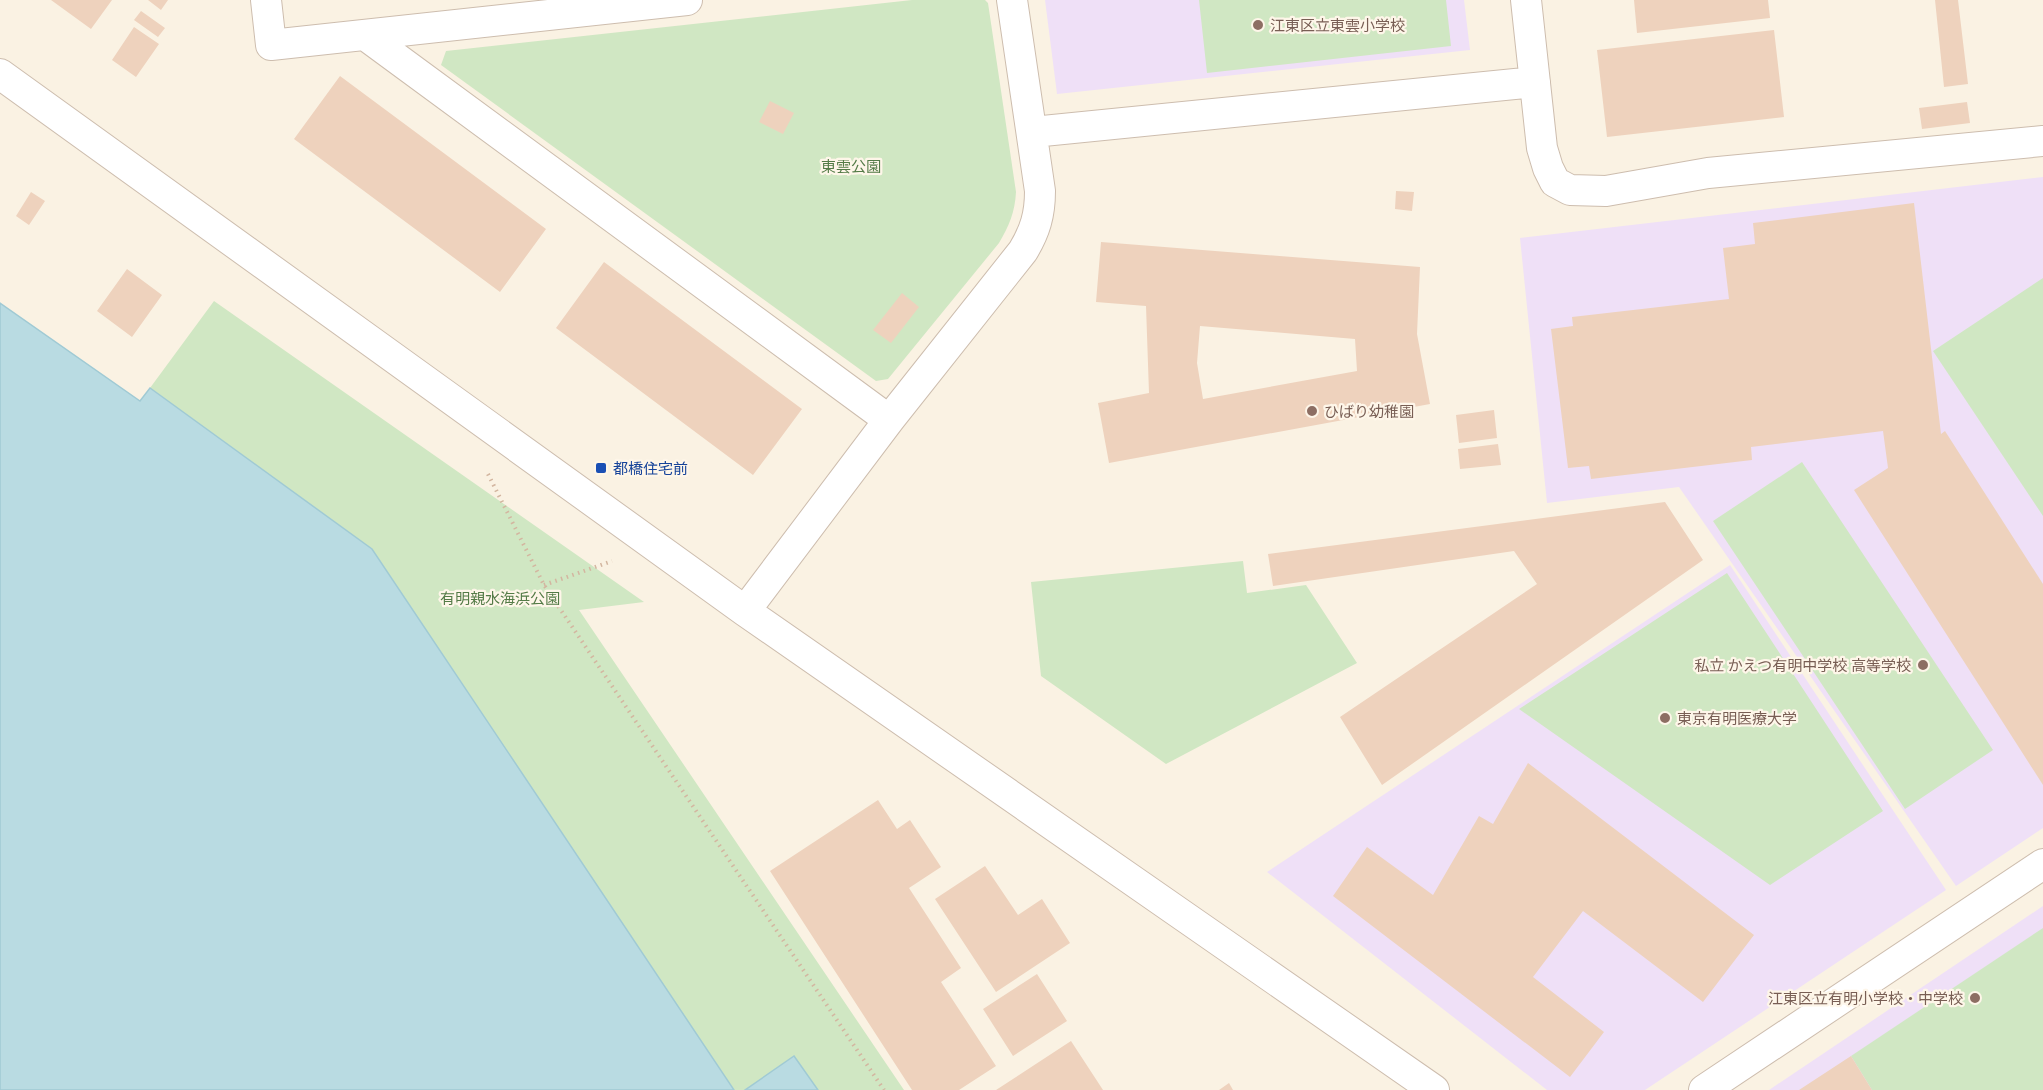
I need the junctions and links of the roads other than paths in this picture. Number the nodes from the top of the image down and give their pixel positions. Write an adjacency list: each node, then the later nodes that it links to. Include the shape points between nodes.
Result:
1 (266, 0): 5 (street, via 271,45)
2 (687, 0): 5 (street)
3 (1012, 0): 8 (street)
4 (1526, 0): 7 (street)
5 (365, 35): 10 (street)
6 (0, 74): 11 (street)
7 (1535, 82): 8 (street); 9 (street, via 1548,168 1555,182 1570,190 1606,191 1708,174)
8 (1033, 132): 10 (street, via 1040,208 1031,238)
9 (2043, 141)
10 (889, 420): 11 (street)
11 (745, 611): 13 (street)
12 (2043, 864): 14 (street)
13 (1434, 1090)
14 (1704, 1090)

